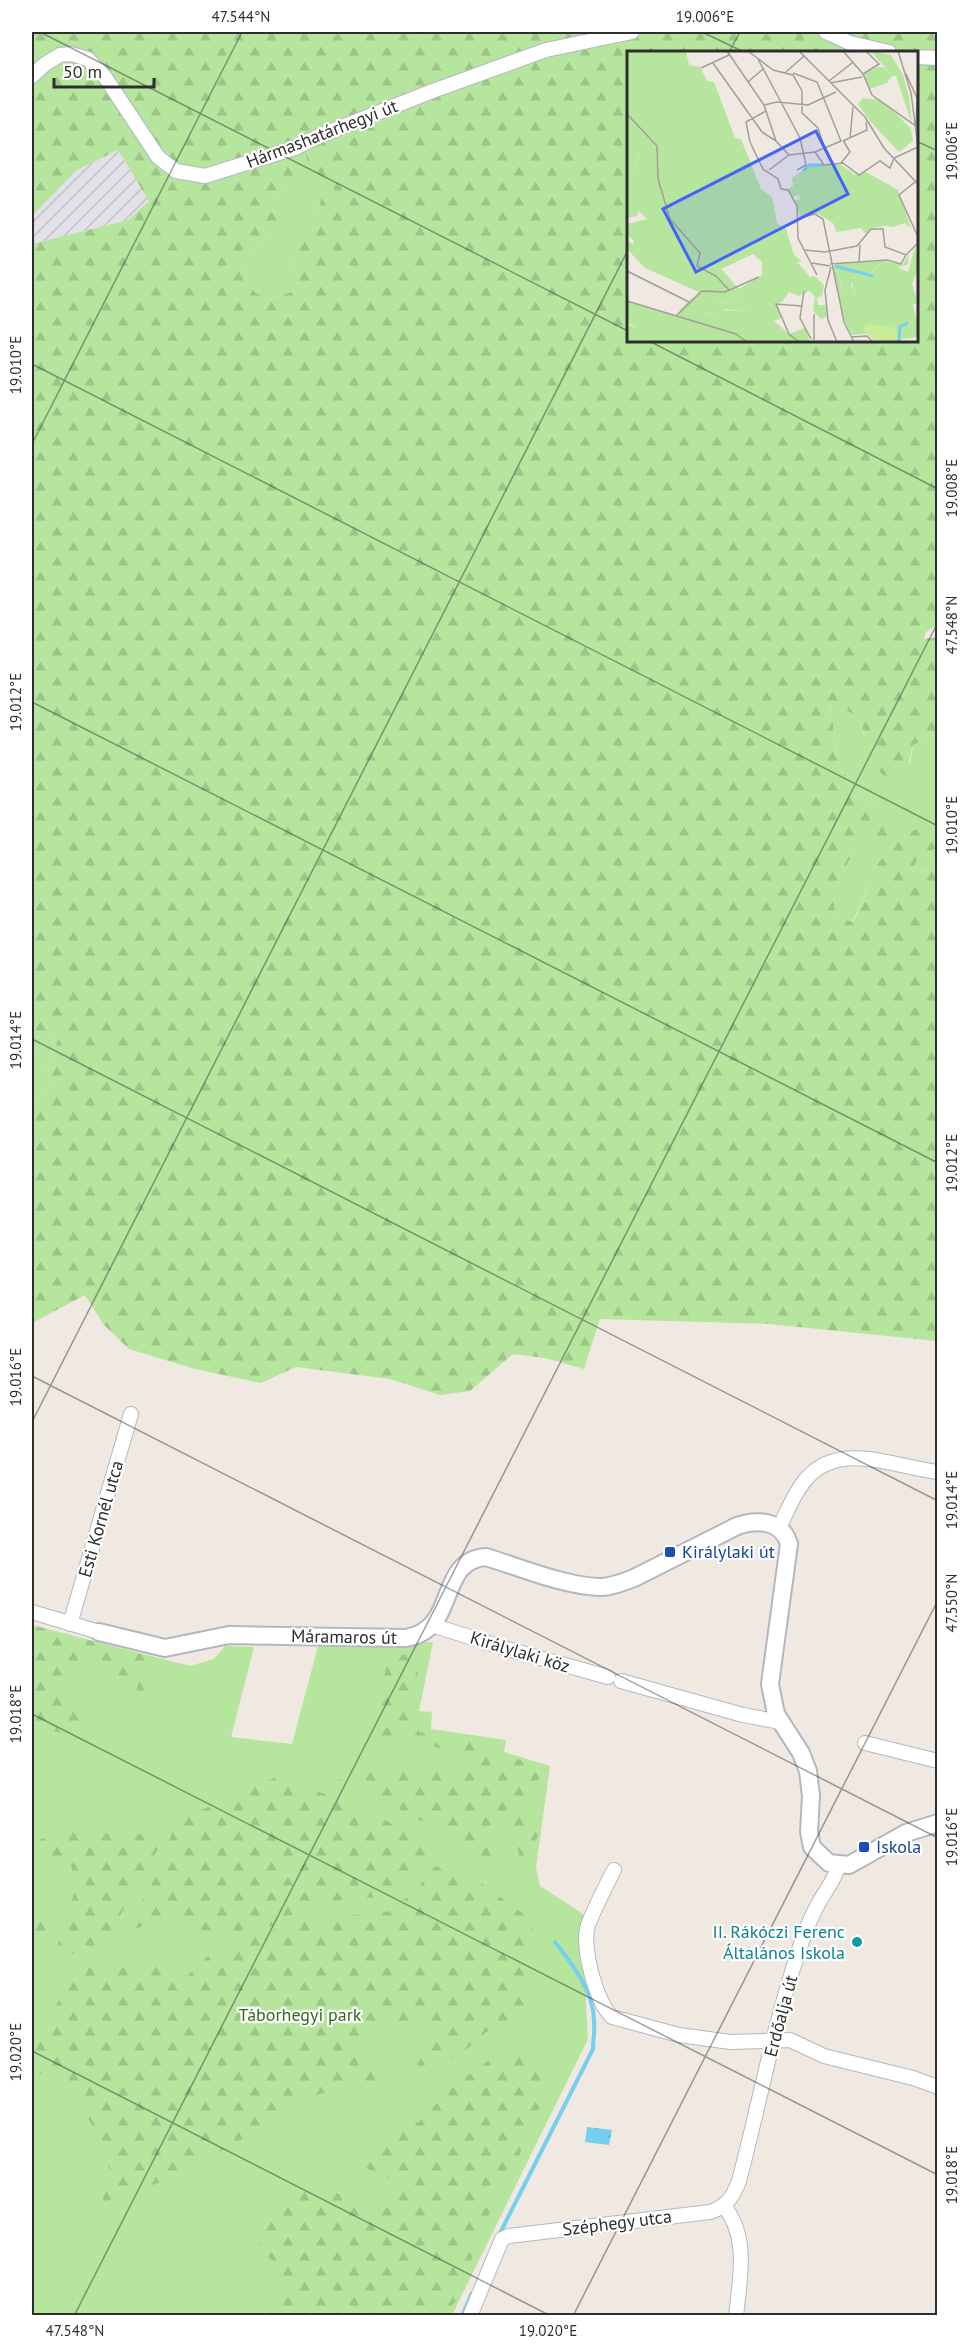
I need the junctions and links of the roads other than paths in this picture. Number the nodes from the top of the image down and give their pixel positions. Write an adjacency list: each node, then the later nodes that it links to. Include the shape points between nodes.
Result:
1 (632, 32): 6 (street, Hármashatárhegyi út, via 546,50 430,92 295,148 205,176 176,171 158,157 105,77 88,59 60,55)
2 (826, 32): 3 (street, via 850,43)
3 (885, 51)
4 (918, 57): 5 (street)
5 (938, 58)
6 (32, 76)
7 (131, 1414): 11 (street, Esti Kornél utca)
8 (938, 1472): 9 (street, via 855,1458 825,1464 804,1481)
9 (779, 1528): 12 (street, via 766,1522 737,1526 634,1578 603,1587 570,1582 486,1557 476,1558 457,1571); 14 (street, via 787,1535 789,1544 770,1667 771,1700)
10 (32, 1612): 11 (street, Máramaros út)
11 (70, 1624): 13 (street, Máramaros út)
12 (432, 1625): 13 (street, Máramaros út, via 406,1638 229,1635 165,1648); 14 (street, Királylaki köz, via 743,1715)
13 (99, 1632)
14 (780, 1722): 18 (street, via 808,1771 812,1846 829,1863)
15 (865, 1743): 16 (street)
16 (938, 1761)
17 (938, 1823): 18 (street, via 906,1833 856,1862)
18 (838, 1866): 20 (street, Erdőalja út, via 806,1929)
19 (614, 1870): 20 (street, via 588,1927 586,1943 605,2010 612,2017 679,2035 732,2042)
20 (773, 2040): 21 (street, via 790,2040 824,2056); 22 (street, Erdőalja út, via 736,2192)
21 (938, 2087)
22 (724, 2206): 23 (street, Széphegy utca, via 710,2212 502,2239); 24 (street, via 733,2217 742,2256)
23 (470, 2316)
24 (736, 2316)

